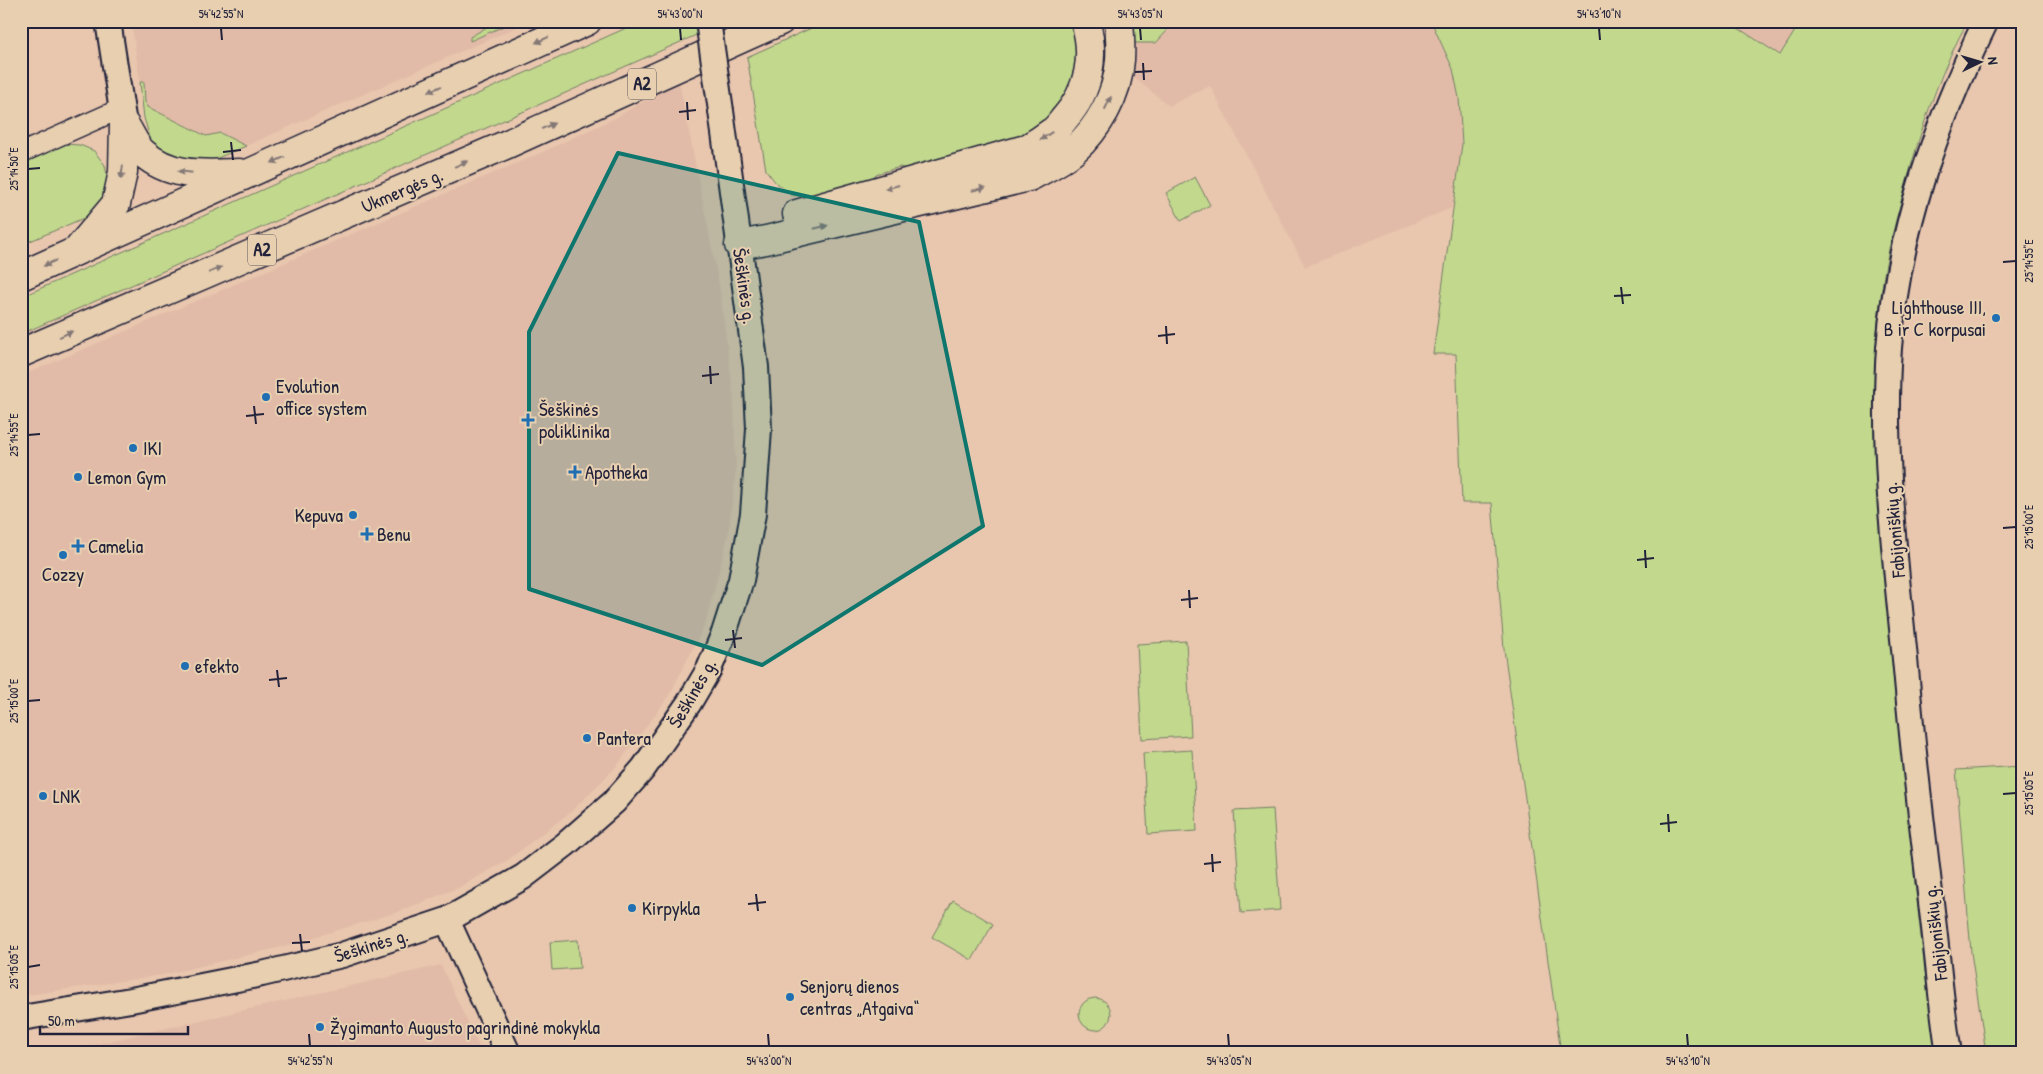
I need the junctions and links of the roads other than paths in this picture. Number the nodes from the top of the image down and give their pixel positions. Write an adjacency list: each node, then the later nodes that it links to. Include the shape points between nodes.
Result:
1 (108, 21): 8 (street)
2 (587, 21): 10 (highway, one-way to 10)
3 (708, 21): 11 (street, Šeškinės g., bridge)
4 (780, 21): 14 (highway, Ukmergės g. / A2, one-way to 4, via 503,146)
5 (1085, 21): 11 (highway, one-way to 11, via 1090,50 1084,89 1074,108 1054,131 1026,149 766,222)
6 (1119, 21): 11 (highway, one-way to 6, via 766,240 1029,177 1052,165 1088,136 1111,98 1120,61)
7 (1986, 21): 18 (street, Fabijoniškių g., via 1942,118 1923,174 1907,232 1889,349 1890,489 1910,723)
8 (123, 116): 9 (street); 10 (highway, one-way to 8, via 199,174 171,171 142,153); 12 (highway, one-way to 12, via 123,172 116,204)
9 (21, 152)
10 (251, 172): 12 (highway)
11 (738, 235): 15 (street, Šeškinės g., via 756,368 759,429 753,514 741,580 724,634 709,669 666,738 614,802 523,877)
12 (78, 250): 13 (highway, one-way to 13)
13 (21, 276)
14 (21, 354)
15 (447, 920): 16 (street, Šeškinės g., via 342,955 262,974); 17 (street)
16 (21, 1018)
17 (508, 1053)
18 (1949, 1053)

